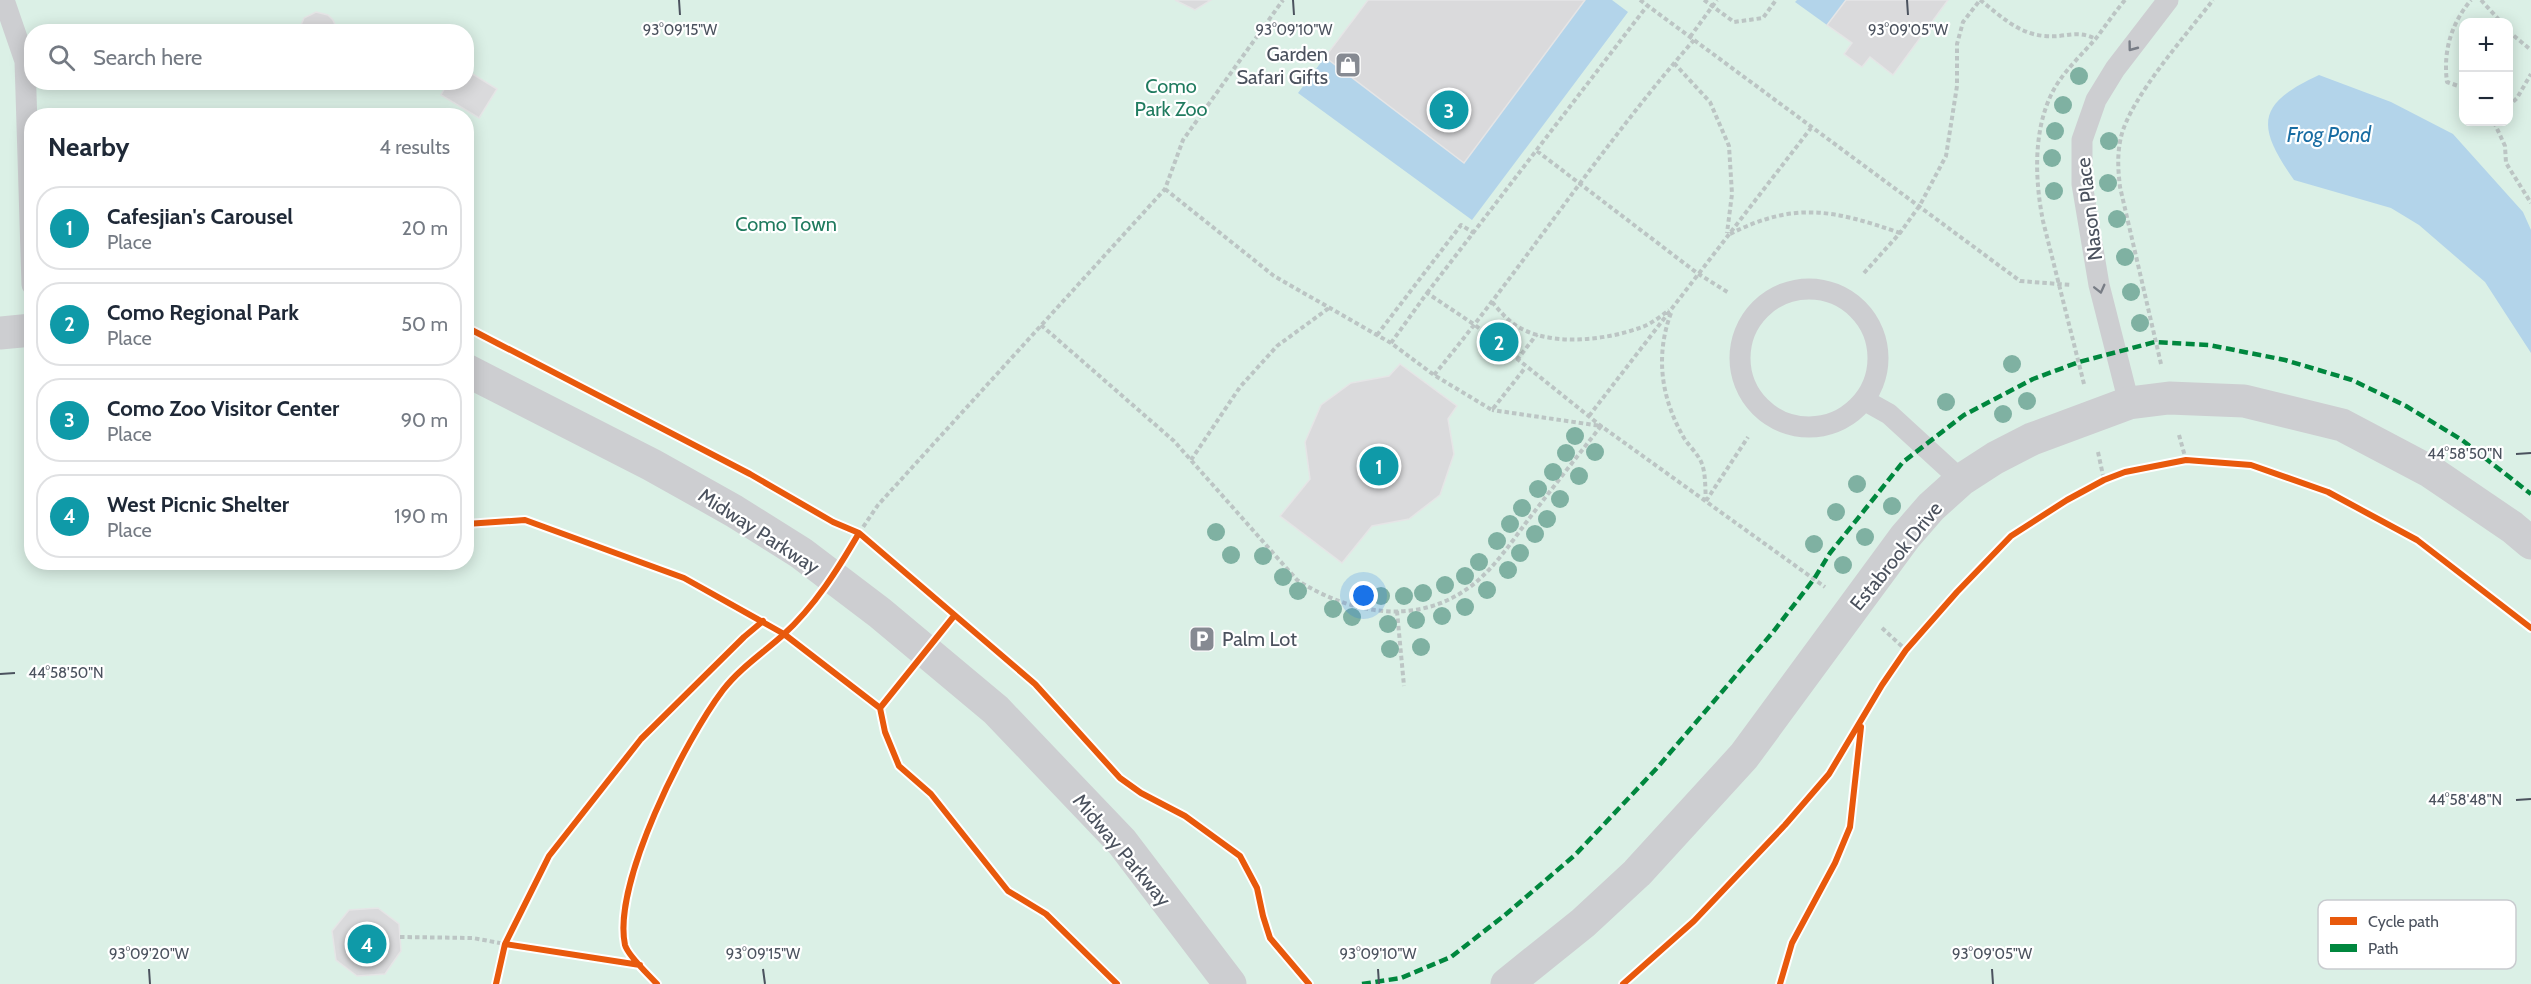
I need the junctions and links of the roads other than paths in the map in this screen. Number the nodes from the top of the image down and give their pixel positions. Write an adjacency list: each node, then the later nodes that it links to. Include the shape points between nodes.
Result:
1 (4, 0): 3 (lane)
2 (2168, 0): 10 (lane, Nason Place, one-way to 10, via 2115,69 2096,100 2082,140 2082,184 2099,285)
3 (24, 58)
4 (26, 90): 5 (lane)
5 (26, 108)
6 (24, 331): 7 (street)
7 (0, 333)
8 (474, 374): 13 (street, Midway Parkway, via 734,511 801,553 880,613 996,710 1122,842)
9 (1864, 400): 9 (lane, via 1875,380 1878,356 1874,333 1861,312 1842,298 1820,290 1796,290 1773,299 1755,314 1740,354 1742,376 1751,396 1766,412 1785,423 1806,427 1828,425 1848,416); 11 (lane, via 1889,414)
10 (2129, 403): 11 (street, Estabrook Drive, via 2032,439); 12 (street, Estabrook Drive, via 2169,398 2244,401 2342,425 2431,472)
11 (1961, 480): 14 (street, Estabrook Drive, via 1905,537 1744,756 1637,873)
12 (2531, 543)
13 (1230, 984)
14 (1507, 984)

